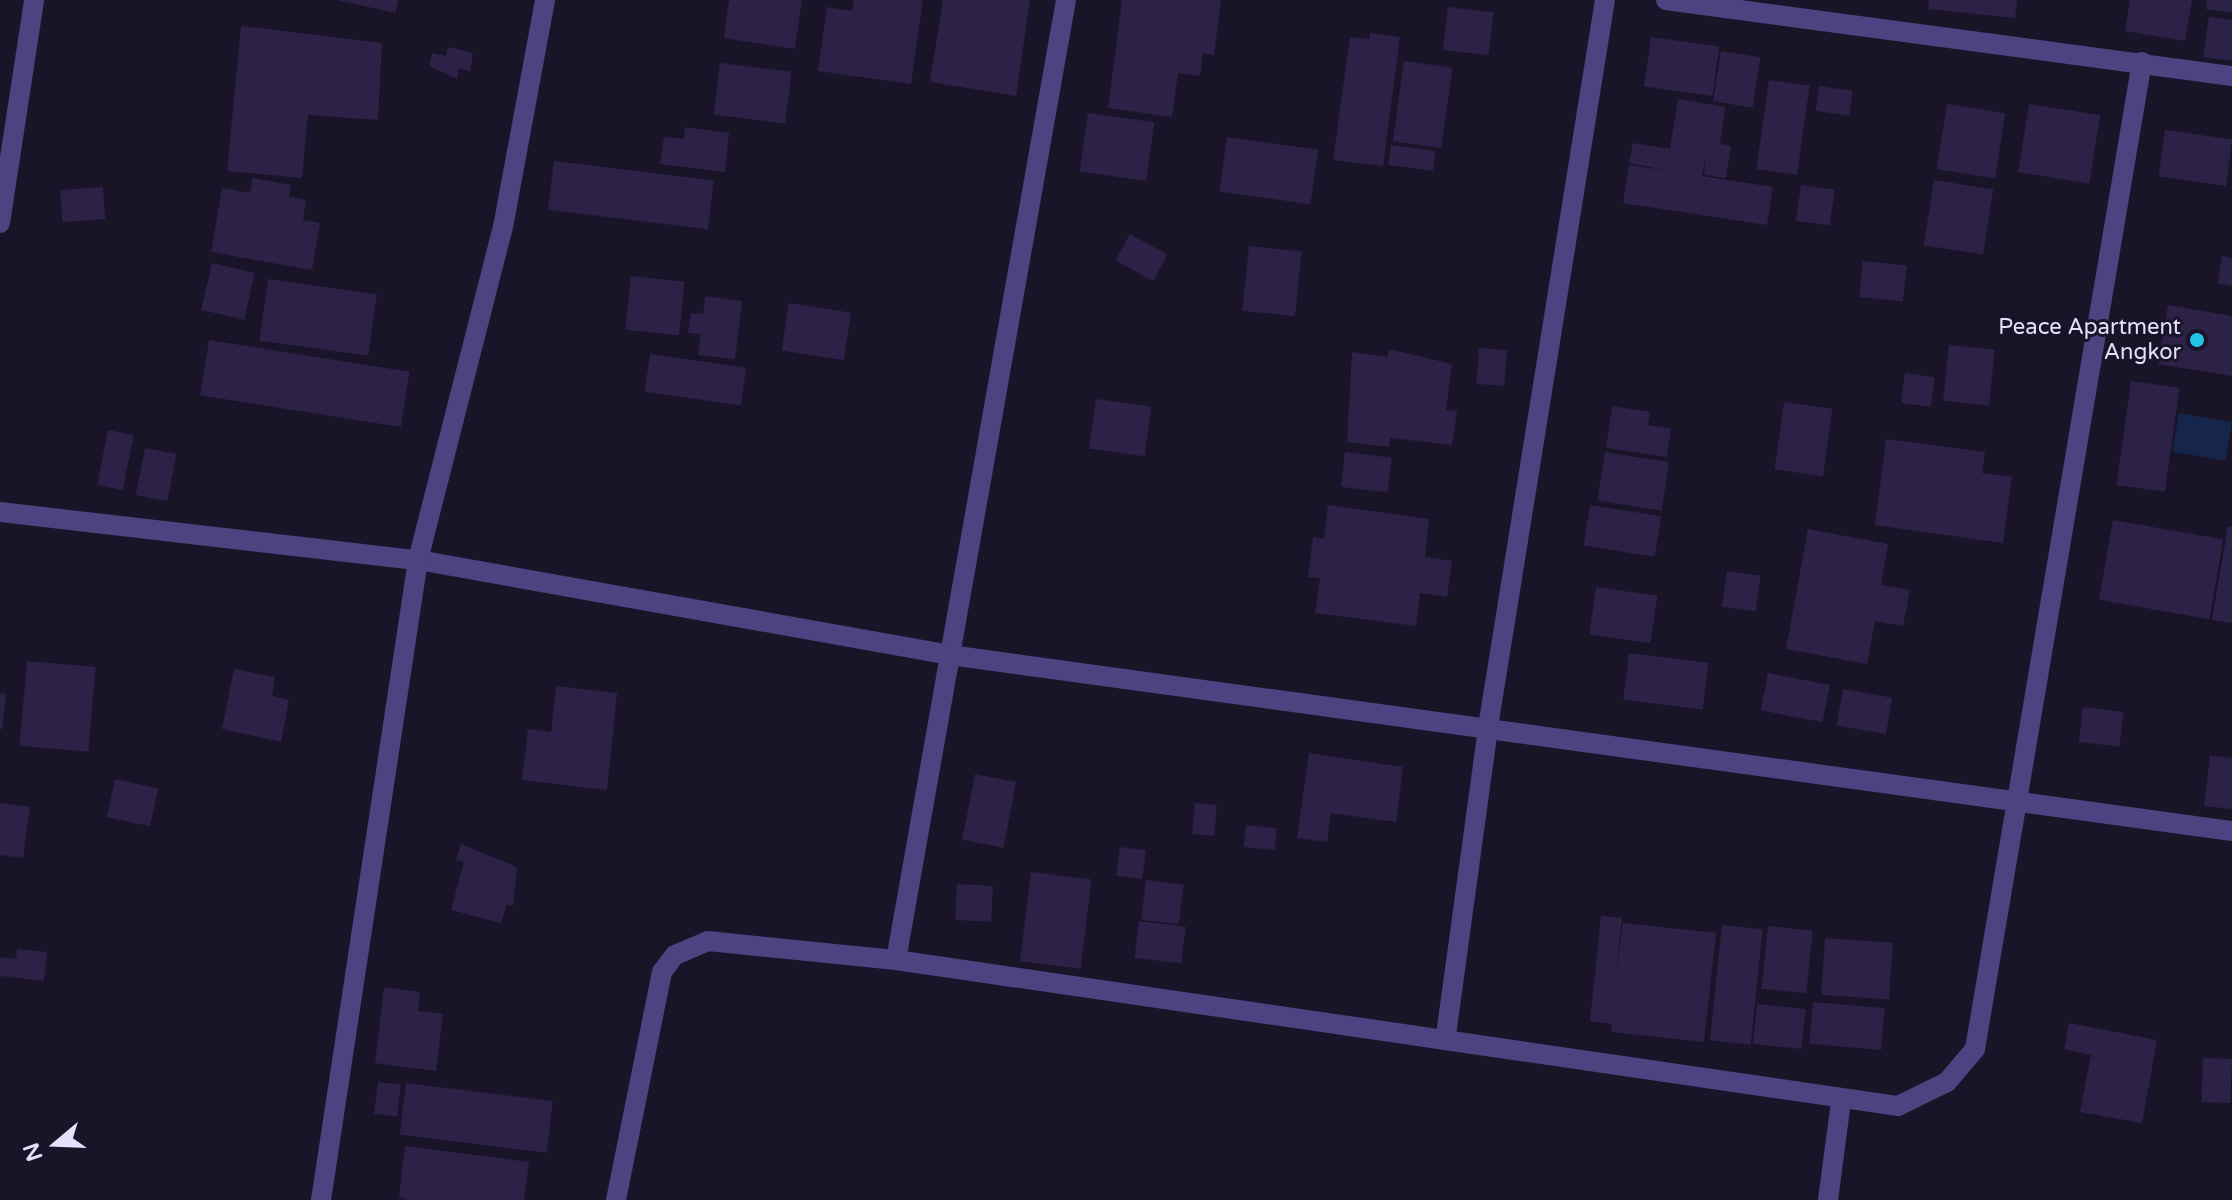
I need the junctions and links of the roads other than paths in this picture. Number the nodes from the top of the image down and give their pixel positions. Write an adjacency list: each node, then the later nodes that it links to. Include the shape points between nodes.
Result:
1 (34, 0): 8 (street)
2 (545, 0): 10 (street, via 503,227)
3 (1066, 0): 11 (street)
4 (1605, 0): 12 (street)
5 (1666, 0): 6 (street)
6 (2142, 62): 7 (street); 13 (street)
7 (2232, 76)
8 (0, 223)
9 (0, 512): 10 (street)
10 (418, 560): 11 (street); 18 (street)
11 (950, 655): 12 (street); 15 (street)
12 (1488, 727): 13 (street); 16 (street)
13 (2011, 804): 14 (street); 17 (street, via 1975,1049 1961,1070 1925,1096 1898,1106)
14 (2232, 831)
15 (896, 960): 16 (street); 19 (street, via 708,941 675,955 662,972)
16 (1446, 1035): 17 (street)
17 (1841, 1101): 20 (street)
18 (321, 1200)
19 (616, 1200)
20 (1828, 1200)

